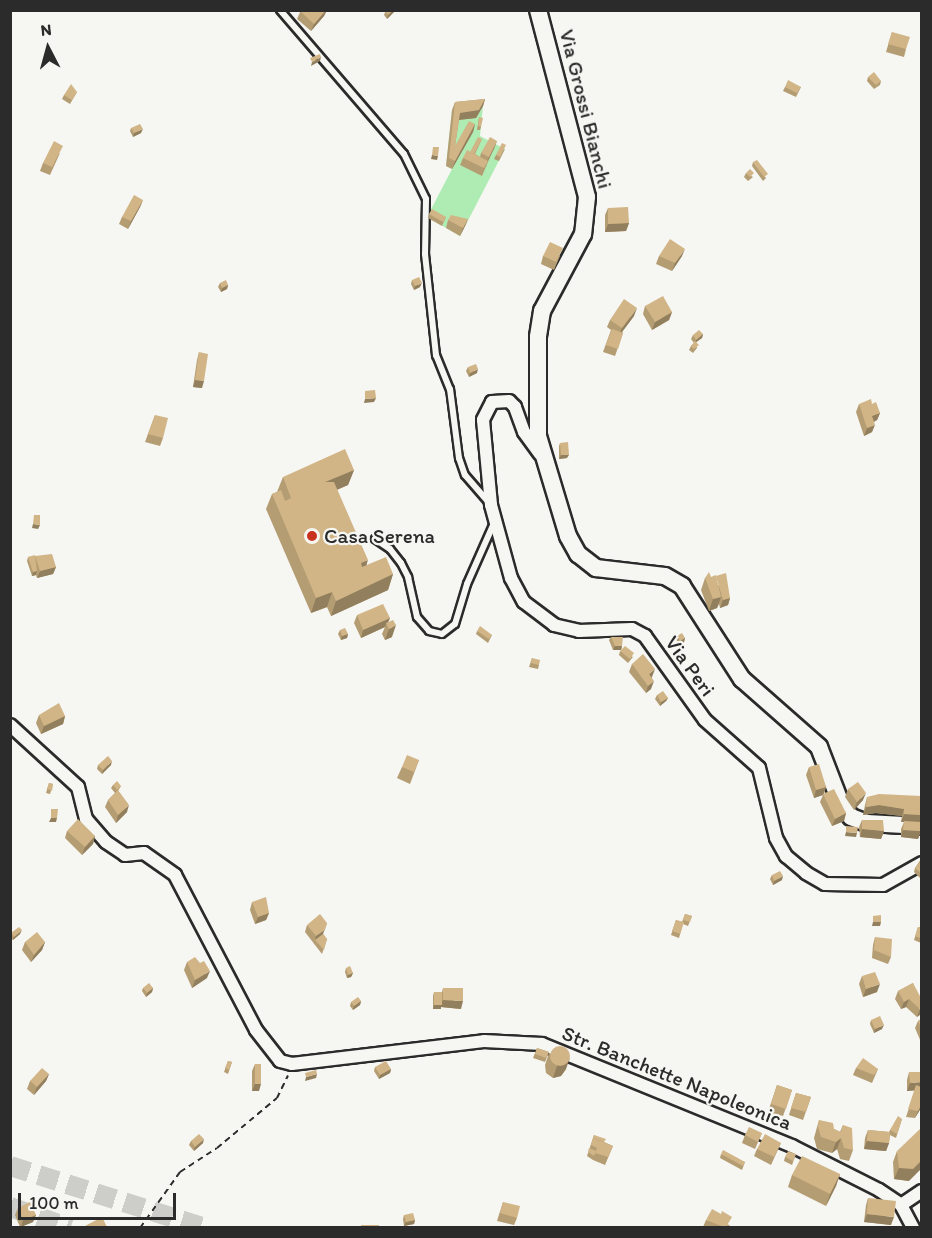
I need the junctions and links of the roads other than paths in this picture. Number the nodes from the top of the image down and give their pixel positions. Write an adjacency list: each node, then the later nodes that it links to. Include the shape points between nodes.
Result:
1 (280, 10): 4 (lane, via 404,154 426,199 425,254 436,355 450,389 465,475)
2 (538, 10): 3 (main road, Via Grossi Bianchi, via 587,197 583,234 542,311 538,337 538,436)
3 (543, 457): 4 (street, Via Peri, via 524,432 515,407 509,401 492,402 483,420); 8 (main road, Via Grossi Bianchi, via 568,536 578,554 596,568 664,576 682,586 742,679 819,747 841,804 851,817 867,823)
4 (491, 505): 5 (street, Via Peri)
5 (496, 519): 6 (lane, via 467,584 455,624 442,634 429,631 417,617 401,563 390,549); 9 (street, Via Peri, via 511,578 524,602 554,625 579,631 632,629 645,636 705,720 759,768 776,838 786,856 806,873 825,884 883,885)
6 (375, 540)
7 (10, 725): 11 (street, Str. Banchette Napoleonica, via 78,788 86,819 106,842 125,855 144,853 175,876 264,1042 280,1061 292,1064 484,1041 542,1044 792,1146)
8 (921, 826)
9 (921, 863)
10 (921, 1191): 11 (street)
11 (901, 1205): 12 (street)
12 (913, 1227)

